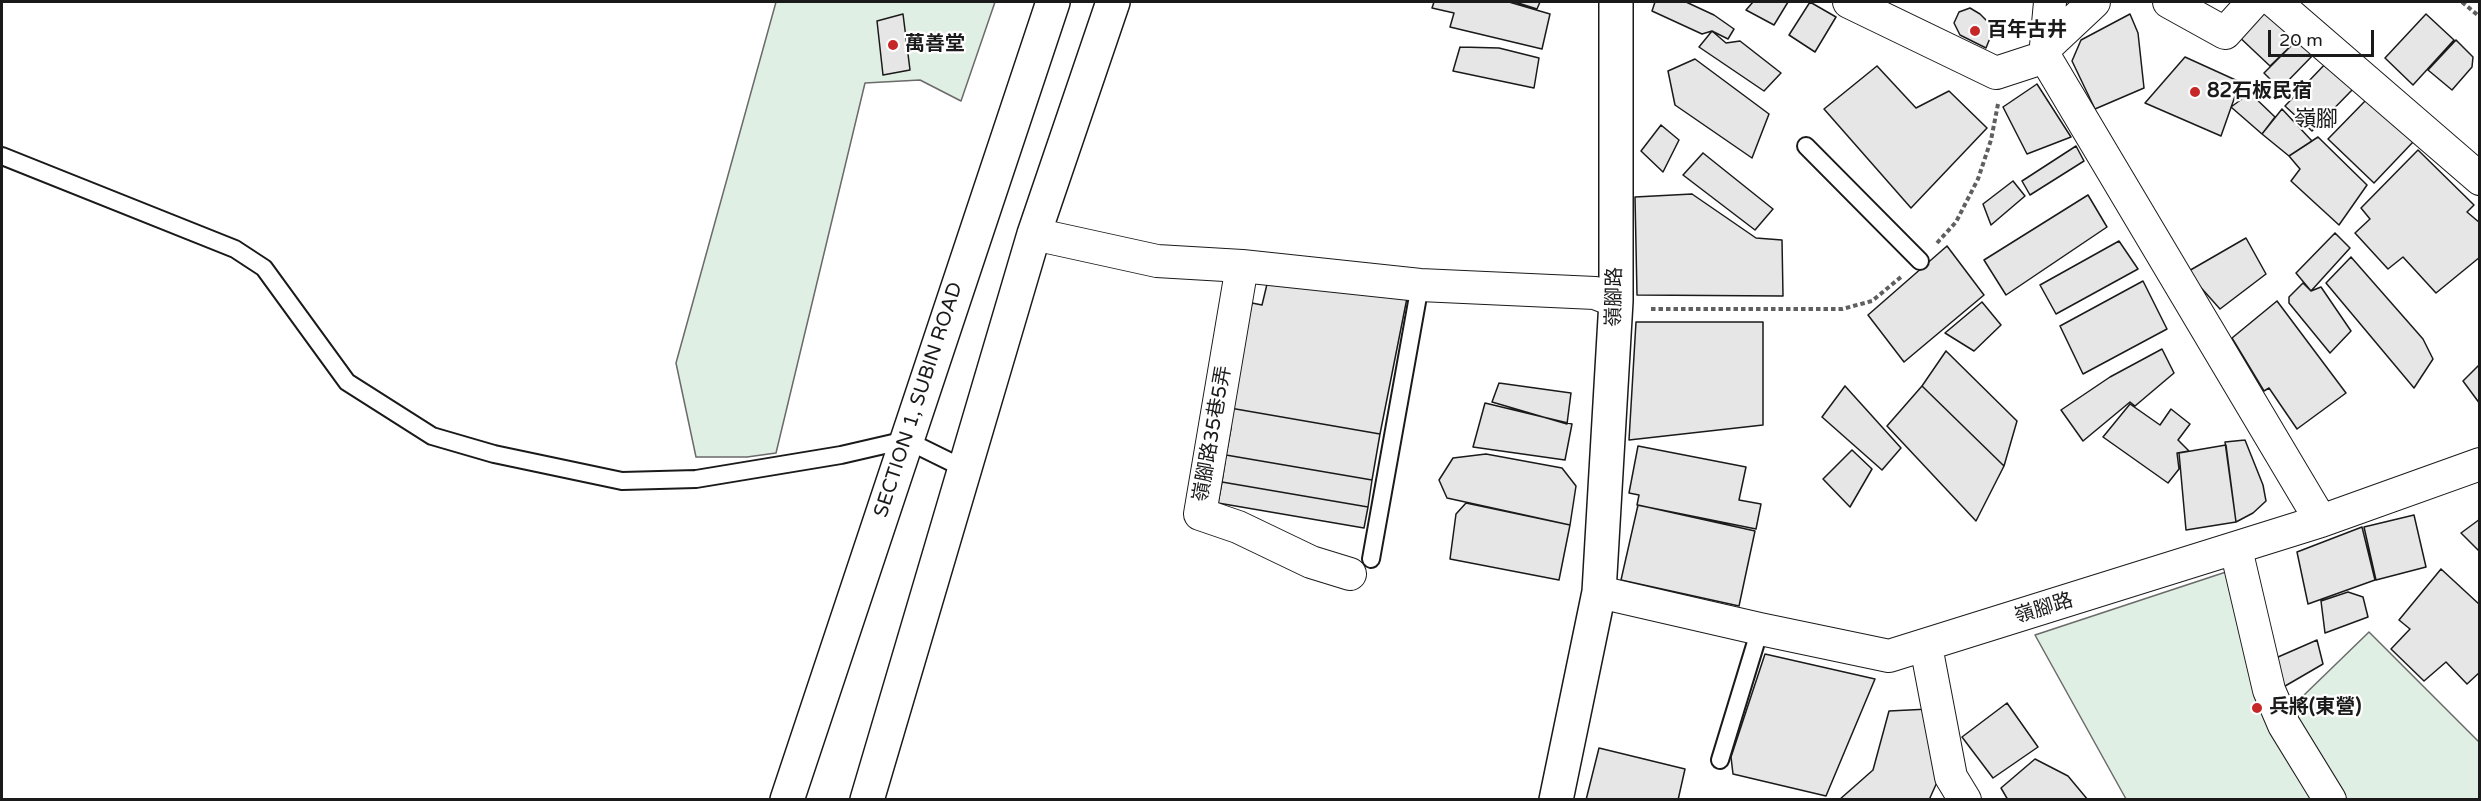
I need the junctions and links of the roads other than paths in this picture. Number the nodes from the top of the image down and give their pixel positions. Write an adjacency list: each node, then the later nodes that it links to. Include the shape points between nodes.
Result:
1 (1053, 2): 19 (main road, SECTION 1, SUBIN ROAD)
2 (1113, 2): 14 (main road)
3 (1617, 2): 18 (main road, 嶺腳路)
4 (1849, 2): 10 (street, via 1996,73)
5 (2050, 2): 10 (street)
6 (2094, 2): 10 (street)
7 (2169, 2): 8 (street, via 2225,33)
8 (2253, 2)
9 (2275, 2): 13 (street)
10 (2045, 52): 22 (street)
11 (1806, 146): 15 (lane)
12 (2, 156): 19 (lane, via 235,249 264,268 347,382 432,436 494,454 621,481 696,479)
13 (2480, 178)
14 (1034, 234): 16 (street, via 1157,261); 21 (main road)
15 (1920, 261)
16 (1242, 266): 17 (street); 24 (street, 嶺腳路35巷5弄, via 1200,514 1238,527 1311,562)
17 (1420, 285): 18 (street, via 1595,293); 24 (lane)
18 (1616, 301): 25 (main road, 嶺腳路)
19 (906, 440): 21 (lane); 29 (main road, SECTION 1, SUBIN ROAD)
20 (2480, 464): 22 (street, 嶺腳路)
21 (965, 469): 30 (main road)
22 (2321, 521): 23 (street, 嶺腳路)
23 (2236, 549): 27 (street, 嶺腳路); 33 (street, via 2269,690 2284,725)
24 (1360, 566)
25 (1599, 591): 26 (street, 嶺腳路); 31 (main road, 嶺腳路)
26 (1760, 629): 27 (street, 嶺腳路, via 1889,656); 28 (lane)
27 (1926, 646): 32 (street, via 1951,777)
28 (1720, 760)
29 (787, 800)
30 (867, 800)
31 (1556, 800)
32 (1965, 800)
33 (2330, 800)

